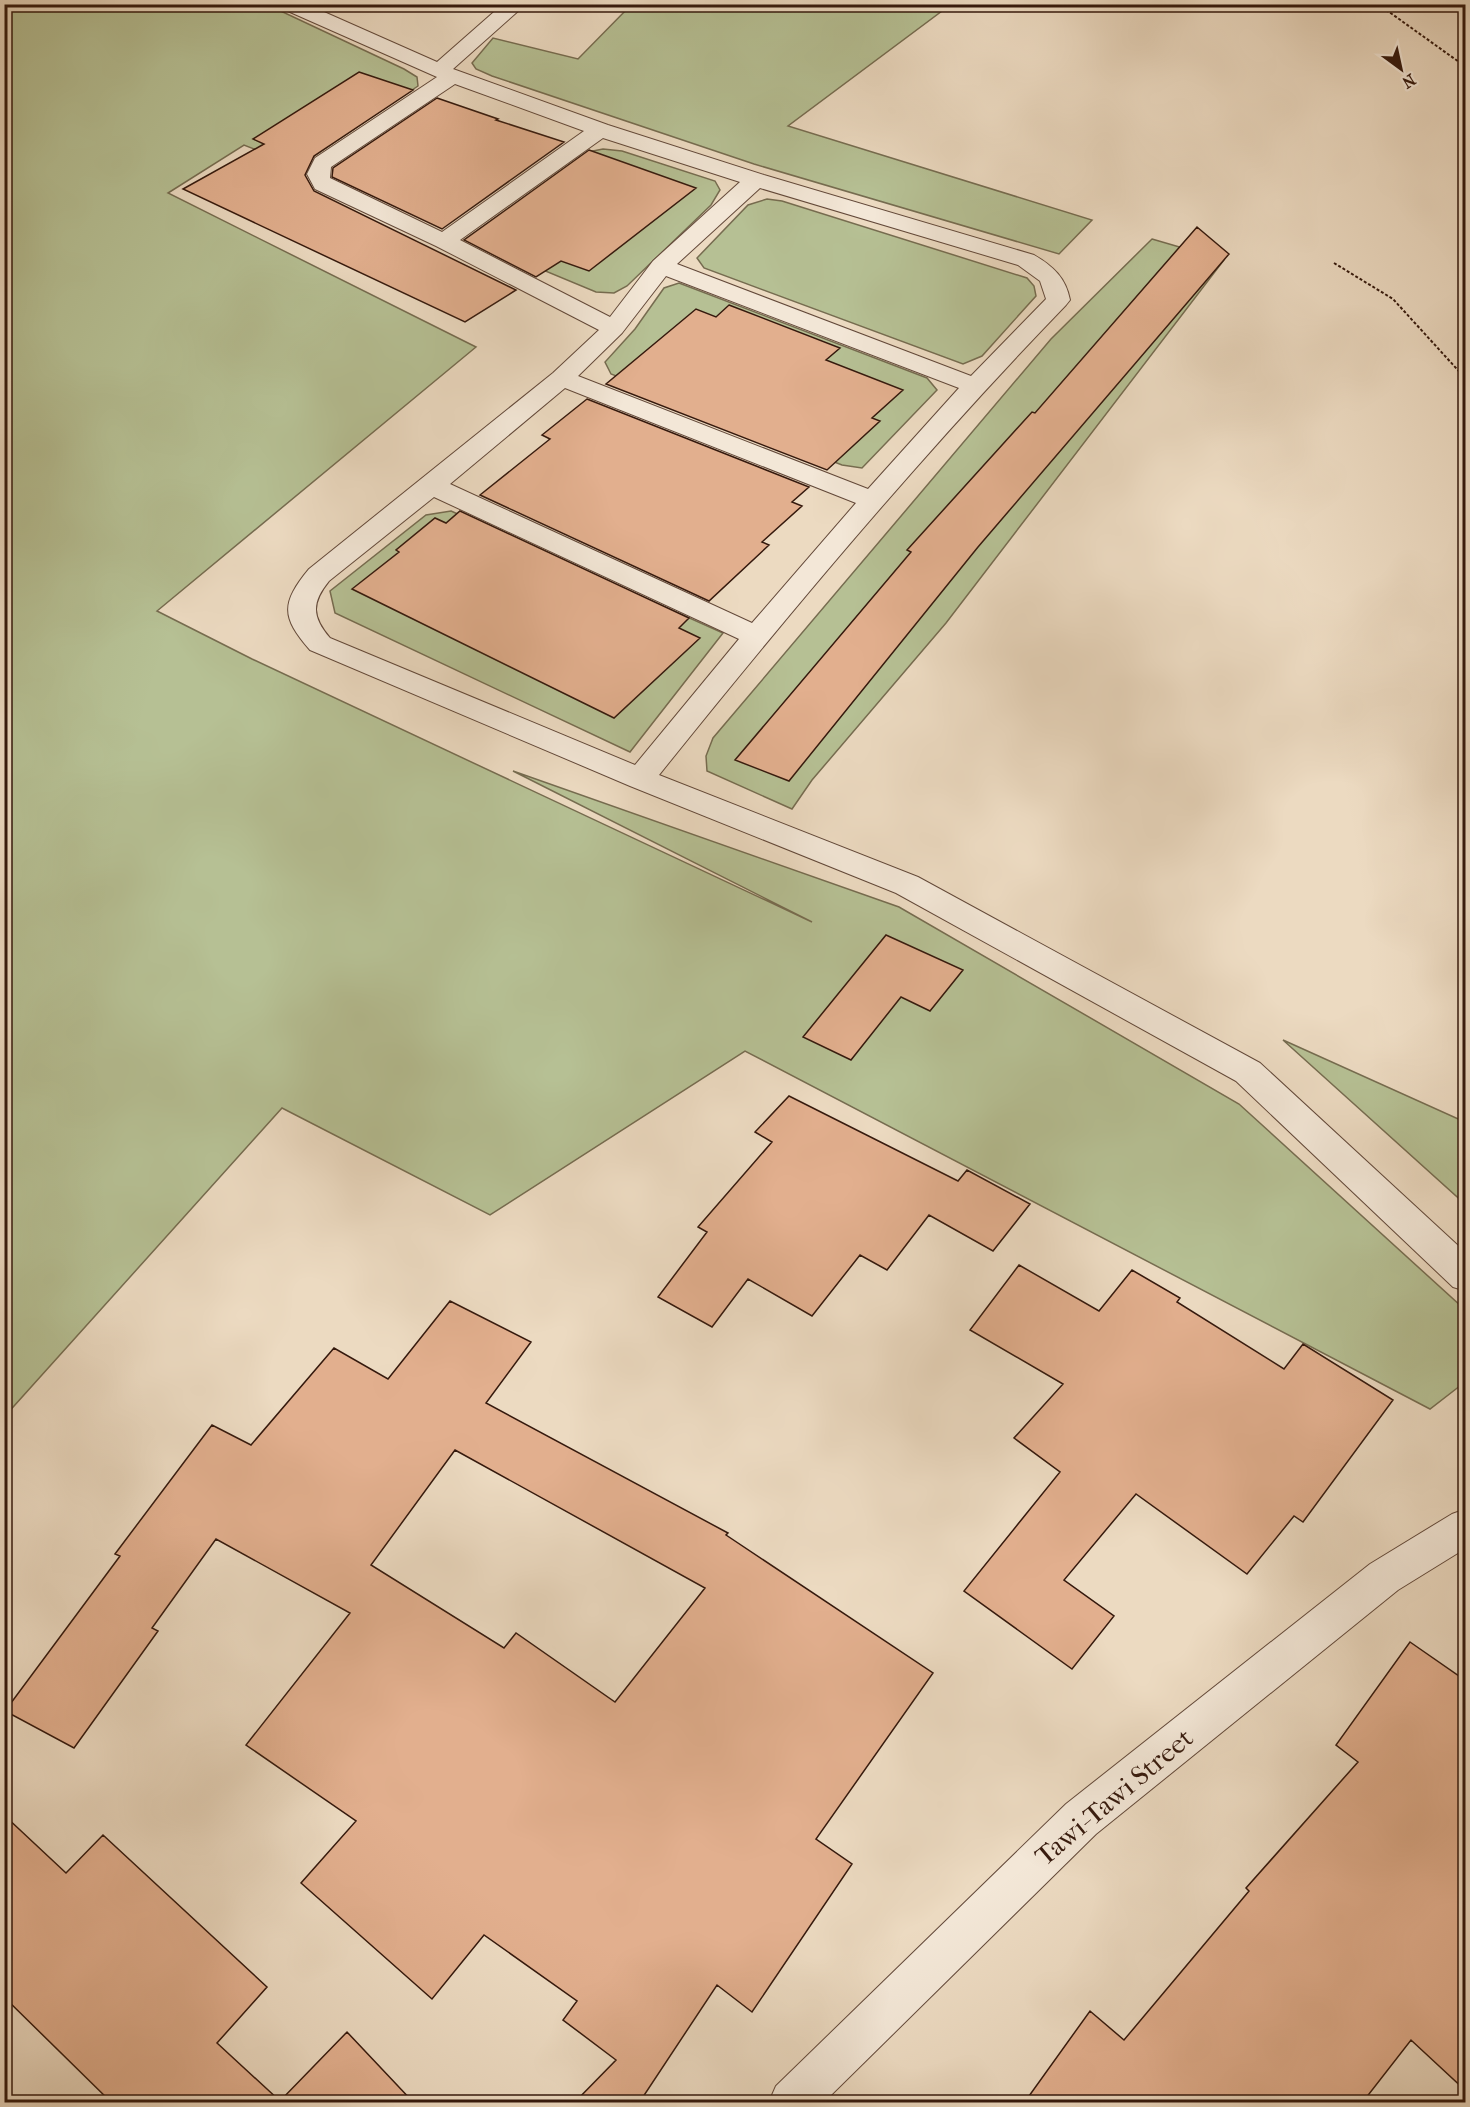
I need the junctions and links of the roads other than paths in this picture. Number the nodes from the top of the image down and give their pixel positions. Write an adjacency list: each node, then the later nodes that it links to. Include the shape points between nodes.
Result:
1 (516, 4): 3 (street)
2 (300, 7): 3 (street)
3 (446, 74): 4 (street); 6 (street, via 322,163 318,174 323,184)
4 (600, 130): 5 (street); 6 (street)
5 (756, 180): 7 (street); 10 (street, via 1026,260 1052,278 1058,300)
6 (444, 241): 8 (street)
7 (661, 266): 8 (street); 10 (street)
8 (614, 328): 9 (street)
9 (562, 378): 11 (street); 12 (street)
10 (974, 385): 12 (street)
11 (432, 486): 13 (street); 14 (street, via 319,575 305,591 299,609 304,628 320,644)
12 (872, 500): 13 (street)
13 (755, 635): 14 (street)
14 (640, 778): 15 (street, via 907,885 1248,1072)
15 (1466, 1276)
16 (1466, 1527): 17 (street, Tawi-Tawi Street, via 1384,1577 1081,1819)
17 (792, 2103)

